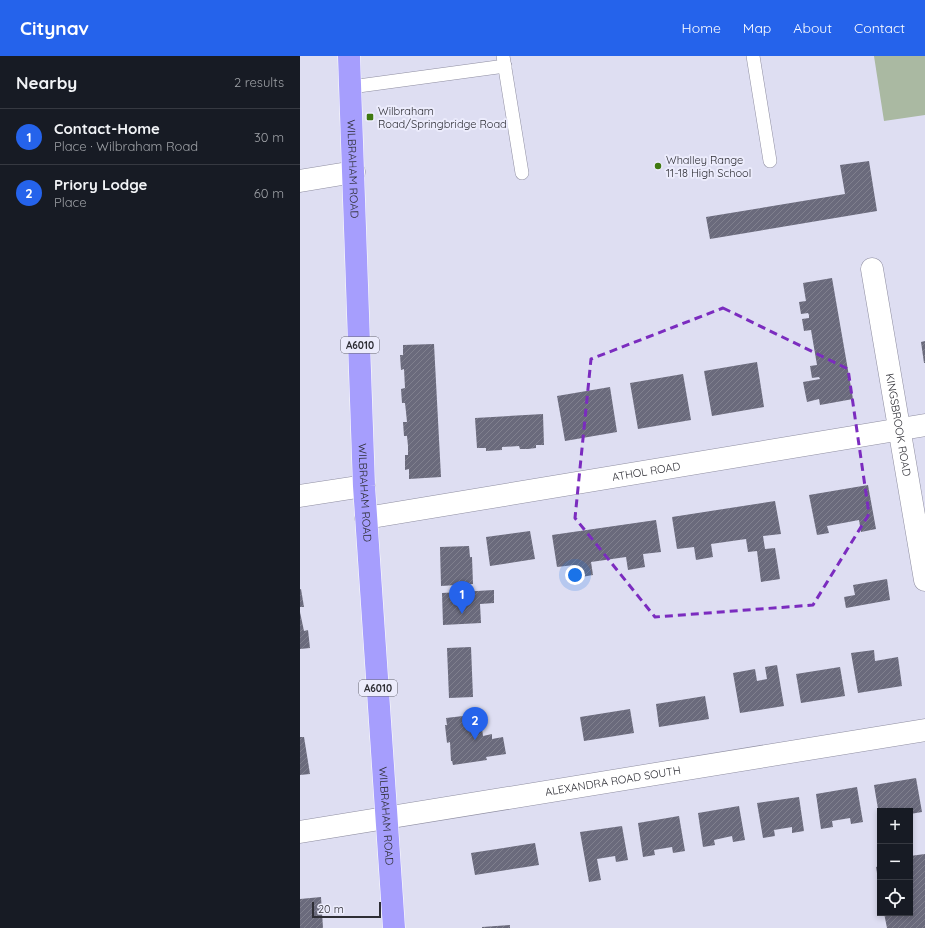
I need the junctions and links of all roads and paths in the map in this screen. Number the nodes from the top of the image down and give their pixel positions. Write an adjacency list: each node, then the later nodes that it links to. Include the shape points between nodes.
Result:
1 (349, 56): 4 (highway, WILBRAHAM ROAD / A6010)
2 (753, 56): 5 (lane)
3 (504, 61): 4 (lane); 7 (lane)
4 (351, 87): 6 (highway, WILBRAHAM ROAD / A6010)
5 (770, 161)
6 (354, 172): 8 (street); 12 (highway, WILBRAHAM ROAD / A6010)
7 (522, 173)
8 (300, 181)
9 (872, 269): 11 (street, KINGSBROOK ROAD)
10 (925, 425): 11 (street, ATHOL ROAD)
11 (899, 430): 14 (street, ATHOL ROAD); 15 (street, KINGSBROOK ROAD)
12 (364, 486): 13 (street); 14 (highway, WILBRAHAM ROAD / A6010)
13 (300, 496)
14 (366, 518): 17 (highway, WILBRAHAM ROAD / A6010)
15 (925, 580)
16 (925, 730): 17 (street, ALEXANDRA ROAD SOUTH)
17 (386, 818): 18 (street, ALEXANDRA ROAD SOUTH); 19 (highway, WILBRAHAM ROAD / A6010)
18 (300, 832)
19 (394, 928)

